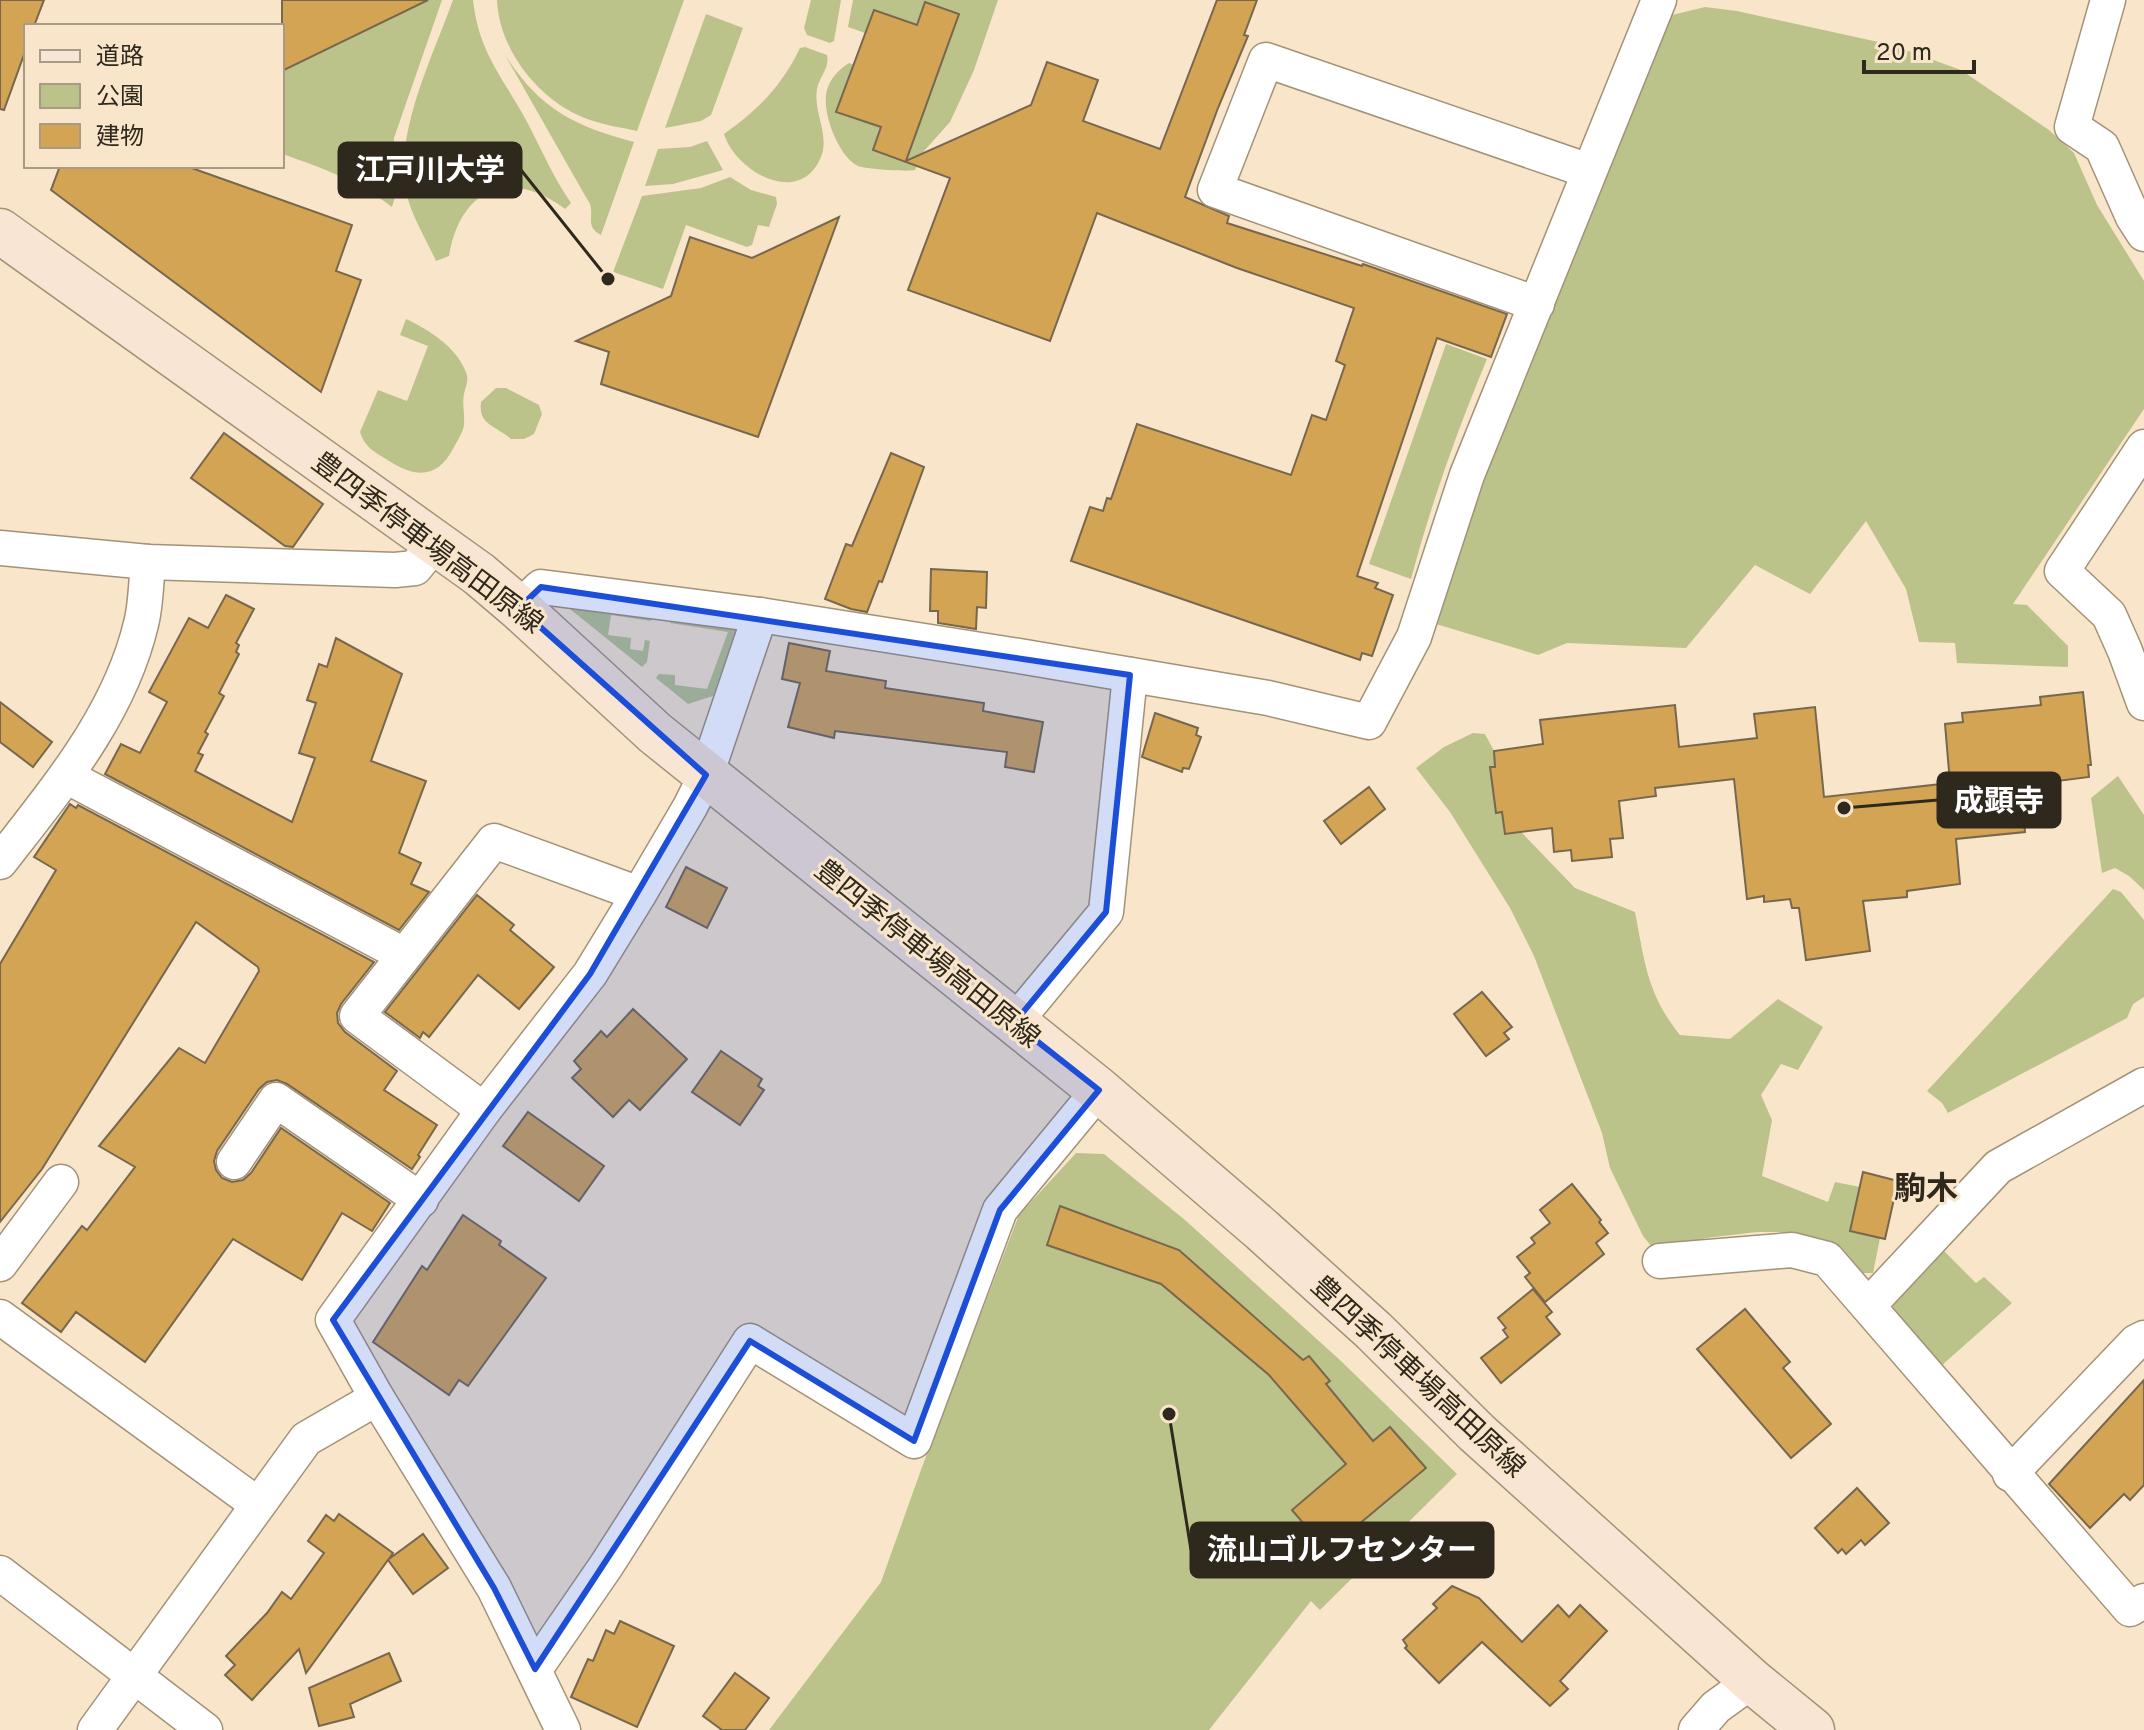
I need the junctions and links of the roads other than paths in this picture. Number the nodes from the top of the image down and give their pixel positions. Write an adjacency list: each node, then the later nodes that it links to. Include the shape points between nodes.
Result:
1 (1659, 0): 3 (street)
2 (2108, 0): 5 (street, via 2072,127 2102,147)
3 (1589, 171): 6 (street); 6 (street, via 1266,60 1215,190)
4 (0, 231): 8 (main road, 豊四季停車場高田原線)
5 (2144, 234)
6 (1537, 304): 13 (street, via 1467,475 1414,637 1369,722 1268,698)
7 (2144, 447): 14 (street, via 2062,571 2109,615)
8 (436, 542): 10 (street, via 415,568 395,570); 11 (main road, 豊四季停車場高田原線)
9 (0, 548): 10 (street)
10 (148, 562): 16 (street, via 142,623 127,668 105,718)
11 (519, 608): 12 (street, via 541,587); 15 (main road, 豊四季停車場高田原線)
12 (760, 615): 13 (street); 15 (street)
13 (1130, 675): 20 (street, via 1106,912)
14 (2144, 703)
15 (706, 775): 18 (street); 20 (main road, 豊四季停車場高田原線)
16 (66, 776): 17 (street); 19 (street)
17 (0, 862)
18 (639, 894): 19 (street, via 494,841); 23 (street, via 590,974)
19 (404, 955): 23 (street, via 357,1016)
20 (1014, 1023): 22 (main road, 豊四季停車場高田原線)
21 (2144, 1085): 29 (street, via 1998,1167)
22 (1099, 1090): 37 (street, via 1000,1210 914,1441 750,1341); 39 (main road, 豊四季停車場高田原線, via 1363,1321 1477,1433)
23 (484, 1110): 26 (street)
24 (234, 1162): 26 (street, via 276,1100)
25 (61, 1182): 28 (street)
26 (421, 1200): 32 (street, via 333,1320)
27 (1660, 1261): 29 (street, via 1792,1250 1827,1259)
28 (0, 1264)
29 (1868, 1306): 33 (street)
30 (0, 1317): 34 (street)
31 (2144, 1338): 33 (street)
32 (377, 1398): 34 (street, via 306,1439); 37 (street, via 494,1588)
33 (2010, 1474): 36 (street, via 2130,1609)
34 (257, 1504): 38 (street)
35 (0, 1573): 38 (street)
36 (2144, 1601)
37 (535, 1669): 42 (street)
38 (135, 1676): 40 (street); 41 (street)
39 (1752, 1681): 43 (street, via 1716,1707); 44 (main road, 豊四季停車場高田原線)
40 (95, 1730)
41 (205, 1730)
42 (563, 1730)
43 (1696, 1730)
44 (1812, 1730)

